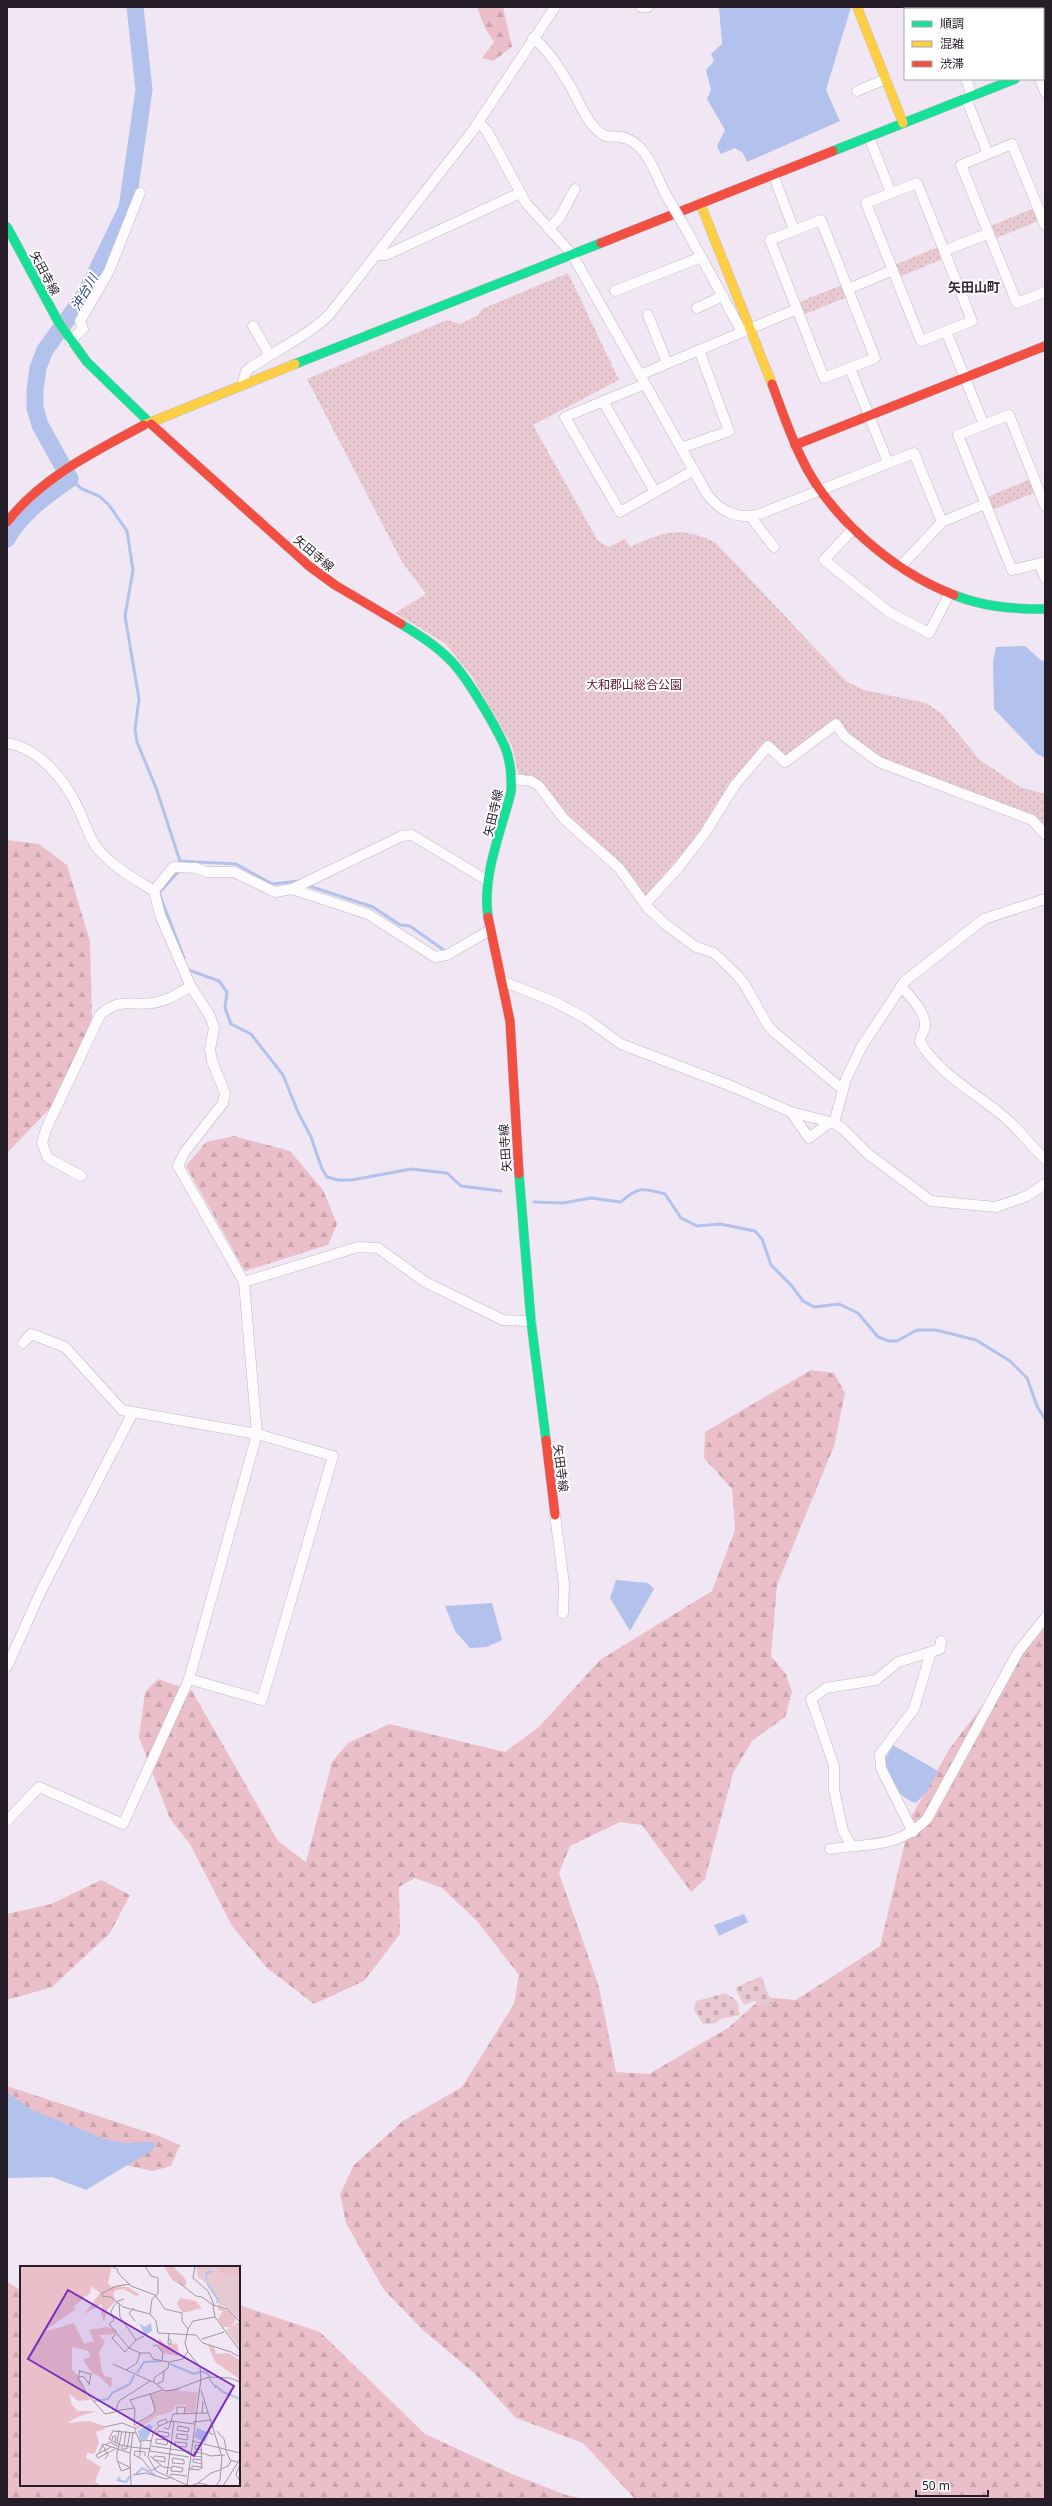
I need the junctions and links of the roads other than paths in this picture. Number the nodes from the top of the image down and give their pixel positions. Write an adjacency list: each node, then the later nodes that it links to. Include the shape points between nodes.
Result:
1 (555, 7): 5 (street)
2 (641, 7): 3 (street)
3 (648, 7)
4 (858, 7): 6 (street)
5 (533, 38): 13 (street); 32 (street, bridge, via 540,43 564,77 581,109 596,129 605,136 623,138 638,147 651,162 665,193)
6 (886, 79): 10 (street); 14 (street)
7 (966, 80): 12 (street)
8 (1012, 80): 12 (street)
9 (1040, 80): 11 (street)
10 (857, 91)
11 (1045, 92)
12 (969, 97): 14 (street); 16 (street)
13 (479, 123): 20 (street, via 487,131); 31 (street)
14 (903, 123): 15 (street)
15 (869, 137): 17 (street); 21 (street)
16 (988, 154): 23 (street, via 1012,144); 28 (street, via 961,164)
17 (774, 174): 22 (street); 27 (street)
18 (575, 189): 26 (street, via 560,217)
19 (140, 193): 44 (street, via 109,271 80,320 83,329)
20 (520, 193): 26 (street); 31 (street, via 386,255)
21 (891, 193): 29 (street, via 917,183); 33 (street, via 866,203)
22 (700, 203): 30 (street); 42 (street)
23 (1043, 212): 24 (street)
24 (1045, 225)
25 (7, 227): 44 (street, 矢田寺線)
26 (549, 229): 30 (street)
27 (794, 230): 34 (street, via 821,220); 39 (street, via 770,240)
28 (989, 233): 29 (street); 36 (street, via 1017,303)
29 (944, 251): 43 (street, via 972,321)
30 (572, 254): 50 (street); 53 (street)
31 (376, 256): 47 (street, via 321,323)
32 (701, 257): 35 (street); 37 (street)
33 (893, 270): 34 (street); 43 (street, via 921,341)
34 (848, 289): 49 (street, via 875,358)
35 (615, 291)
36 (1044, 295)
37 (723, 296): 38 (street); 42 (street)
38 (697, 308)
39 (797, 309): 42 (street); 49 (street, via 824,378)
40 (648, 315): 48 (street)
41 (254, 326): 47 (street)
42 (746, 331): 46 (street); 58 (street)
43 (946, 331): 51 (street)
44 (68, 338): 56 (street, 矢田寺線, via 96,371)
45 (1045, 346): 51 (street)
46 (699, 350): 48 (street); 59 (street, via 730,431)
47 (269, 354): 53 (street, via 246,371)
48 (667, 363): 50 (street)
49 (850, 368): 55 (street)
50 (640, 375): 52 (street)
51 (965, 378): 55 (street); 57 (street)
52 (645, 384): 54 (street); 59 (street)
53 (242, 385): 56 (street)
54 (603, 401): 64 (street); 64 (street, via 565,416 620,512)
55 (870, 416): 58 (street); 60 (street)
56 (149, 422): 68 (street, via 58,475 20,505); 78 (street, 矢田寺線, via 321,575 417,633 442,652 461,673 500,736 509,760)
57 (984, 425): 62 (street, via 1009,415); 65 (street, via 958,435)
58 (795, 445): 63 (street)
59 (681, 448): 61 (street)
60 (888, 463): 63 (street); 69 (street, via 914,453)
61 (694, 470): 64 (street); 67 (street, via 716,506 727,513)
62 (1041, 483): 66 (street)
63 (820, 490): 67 (street); 70 (street, via 837,512)
64 (655, 492)
65 (986, 504): 69 (street); 72 (street, via 1012,570)
66 (1045, 506)
67 (751, 517): 71 (street)
68 (7, 522)
69 (942, 522): 73 (street)
70 (854, 528): 73 (street); 75 (street, via 824,560 889,612 930,633)
71 (774, 546)
72 (1042, 564): 74 (street)
73 (900, 567): 75 (street)
74 (1045, 578)
75 (949, 595): 76 (street, via 1000,608)
76 (1045, 609)
77 (7, 743): 82 (street, via 18,744 32,752 62,779 98,849 122,871)
78 (512, 779): 80 (street, 矢田寺線); 84 (street, via 539,786 564,819 619,868)
79 (1045, 834): 84 (street, via 1025,816 879,762 844,736 836,724 785,762 768,746 735,785 705,833 683,862)
80 (488, 881): 81 (street, via 412,835 402,836); 85 (street, 矢田寺線, via 486,901)
81 (299, 886): 82 (street, via 275,892 234,872 206,872 196,868 172,867); 85 (street, via 368,914 435,957 446,955)
82 (154, 892): 87 (street, via 160,915)
83 (1045, 899): 88 (street, via 984,919)
84 (645, 904): 89 (street, via 683,938 696,947 714,954 730,969 746,985 774,1032)
85 (490, 930): 86 (street, 矢田寺線)
86 (502, 981): 90 (street, via 555,1002 585,1018 621,1044); 96 (street, 矢田寺線, via 510,1021)
87 (191, 986): 93 (street, via 168,999 153,1003 111,1005 100,1015 46,1129 42,1143 48,1158); 95 (street, via 210,1016 214,1028 210,1049 224,1093 223,1103 184,1153 178,1166)
88 (900, 986): 89 (street, via 866,1038); 92 (street, via 914,1000 922,1016 925,1027 920,1042 928,1054 957,1081 1008,1120)
89 (842, 1089): 91 (street)
90 (792, 1112): 91 (street); 91 (street, via 809,1138)
91 (832, 1123): 94 (street, via 843,1129 868,1154 931,1201 996,1207 1026,1196)
92 (1045, 1159)
93 (81, 1176)
94 (1045, 1184)
95 (244, 1282): 96 (street, via 358,1247 378,1248 425,1282 503,1320); 99 (street)
96 (531, 1321): 100 (street, 矢田寺線)
97 (23, 1343): 98 (street, via 31,1334 65,1347 122,1410)
98 (132, 1414): 99 (street); 105 (street, via 42,1591)
99 (257, 1434): 106 (street); 106 (street, via 333,1456 262,1700)
100 (554, 1515): 101 (street, via 564,1584)
101 (563, 1614)
102 (1045, 1618): 108 (street, via 1018,1652 927,1819)
103 (941, 1641): 104 (street, via 940,1649)
104 (931, 1652): 108 (street, via 914,1709 880,1754 880,1768); 109 (street, via 898,1662 876,1680 826,1688 811,1699 834,1766 834,1790 843,1831)
105 (7, 1667)
106 (189, 1679): 107 (street, via 123,1824 39,1787)
107 (7, 1821)
108 (913, 1832): 109 (street, via 901,1839)
109 (852, 1846): 110 (street)
110 (830, 1849)

